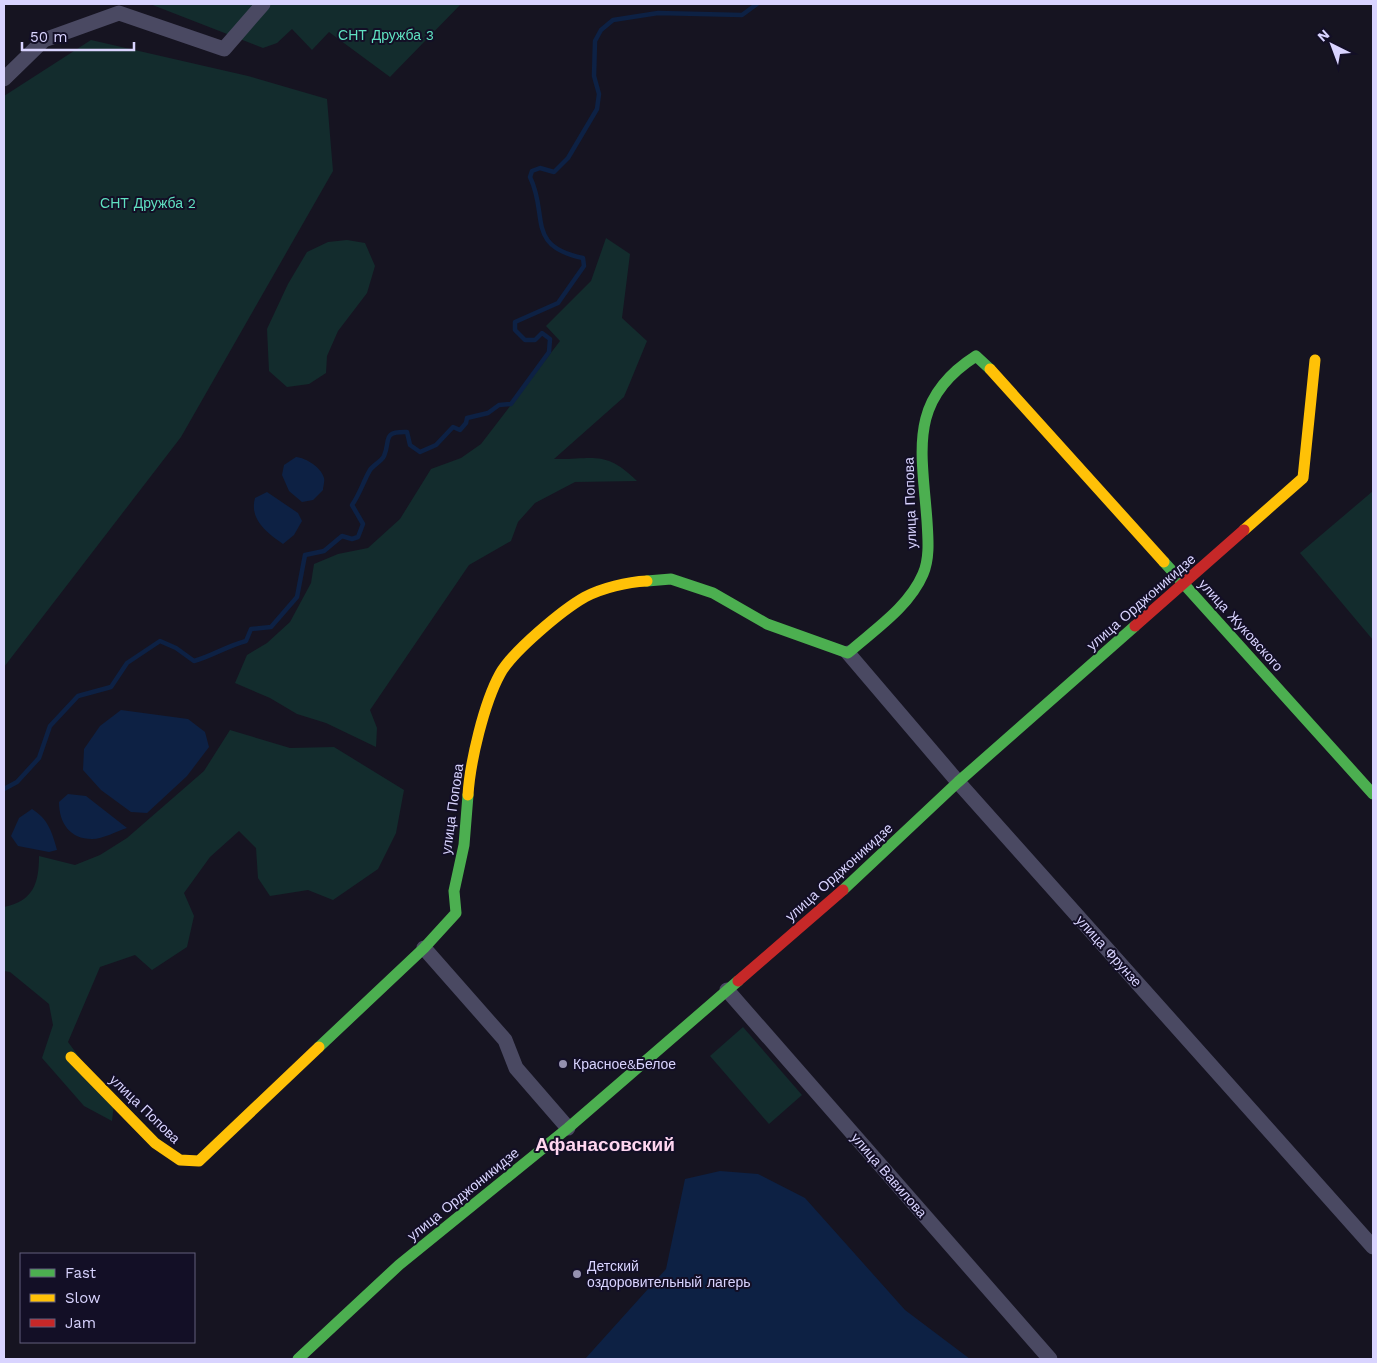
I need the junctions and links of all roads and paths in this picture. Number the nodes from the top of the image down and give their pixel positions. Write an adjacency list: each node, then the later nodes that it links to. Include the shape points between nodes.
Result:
1 (111, 4): 3 (street)
2 (263, 4): 3 (street, via 224,49 119,13)
3 (101, 21): 4 (street, via 44,40)
4 (4, 79)
5 (1315, 360): 7 (street, улица Орджоникидзе, via 1303,478)
6 (986, 364): 7 (street, улица Жуковского); 8 (street, улица Попова, via 976,356 963,364 930,401 924,423 928,548 924,572 907,600)
7 (1184, 585): 9 (street, улица Орджоникидзе); 10 (street, улица Жуковского)
8 (848, 652): 9 (street, улица Фрунзе); 11 (street, улица Попова, via 767,624 713,593 671,579 631,582 586,597 535,634 500,673 485,714 469,780 464,845 454,891 456,913)
9 (958, 782): 12 (street, улица Орджоникидзе, via 848,886); 15 (street, улица Фрунзе)
10 (1373, 794)
11 (424, 948): 13 (street, улица Попова, via 199,1161 180,1160 162,1149); 14 (street, via 505,1040 516,1068)
12 (727, 990): 14 (street, улица Орджоникидзе); 17 (street, улица Вавилова)
13 (71, 1057)
14 (568, 1128): 16 (street, улица Орджоникидзе, via 399,1265)
15 (1373, 1247)
16 (298, 1359)
17 (1050, 1359)

